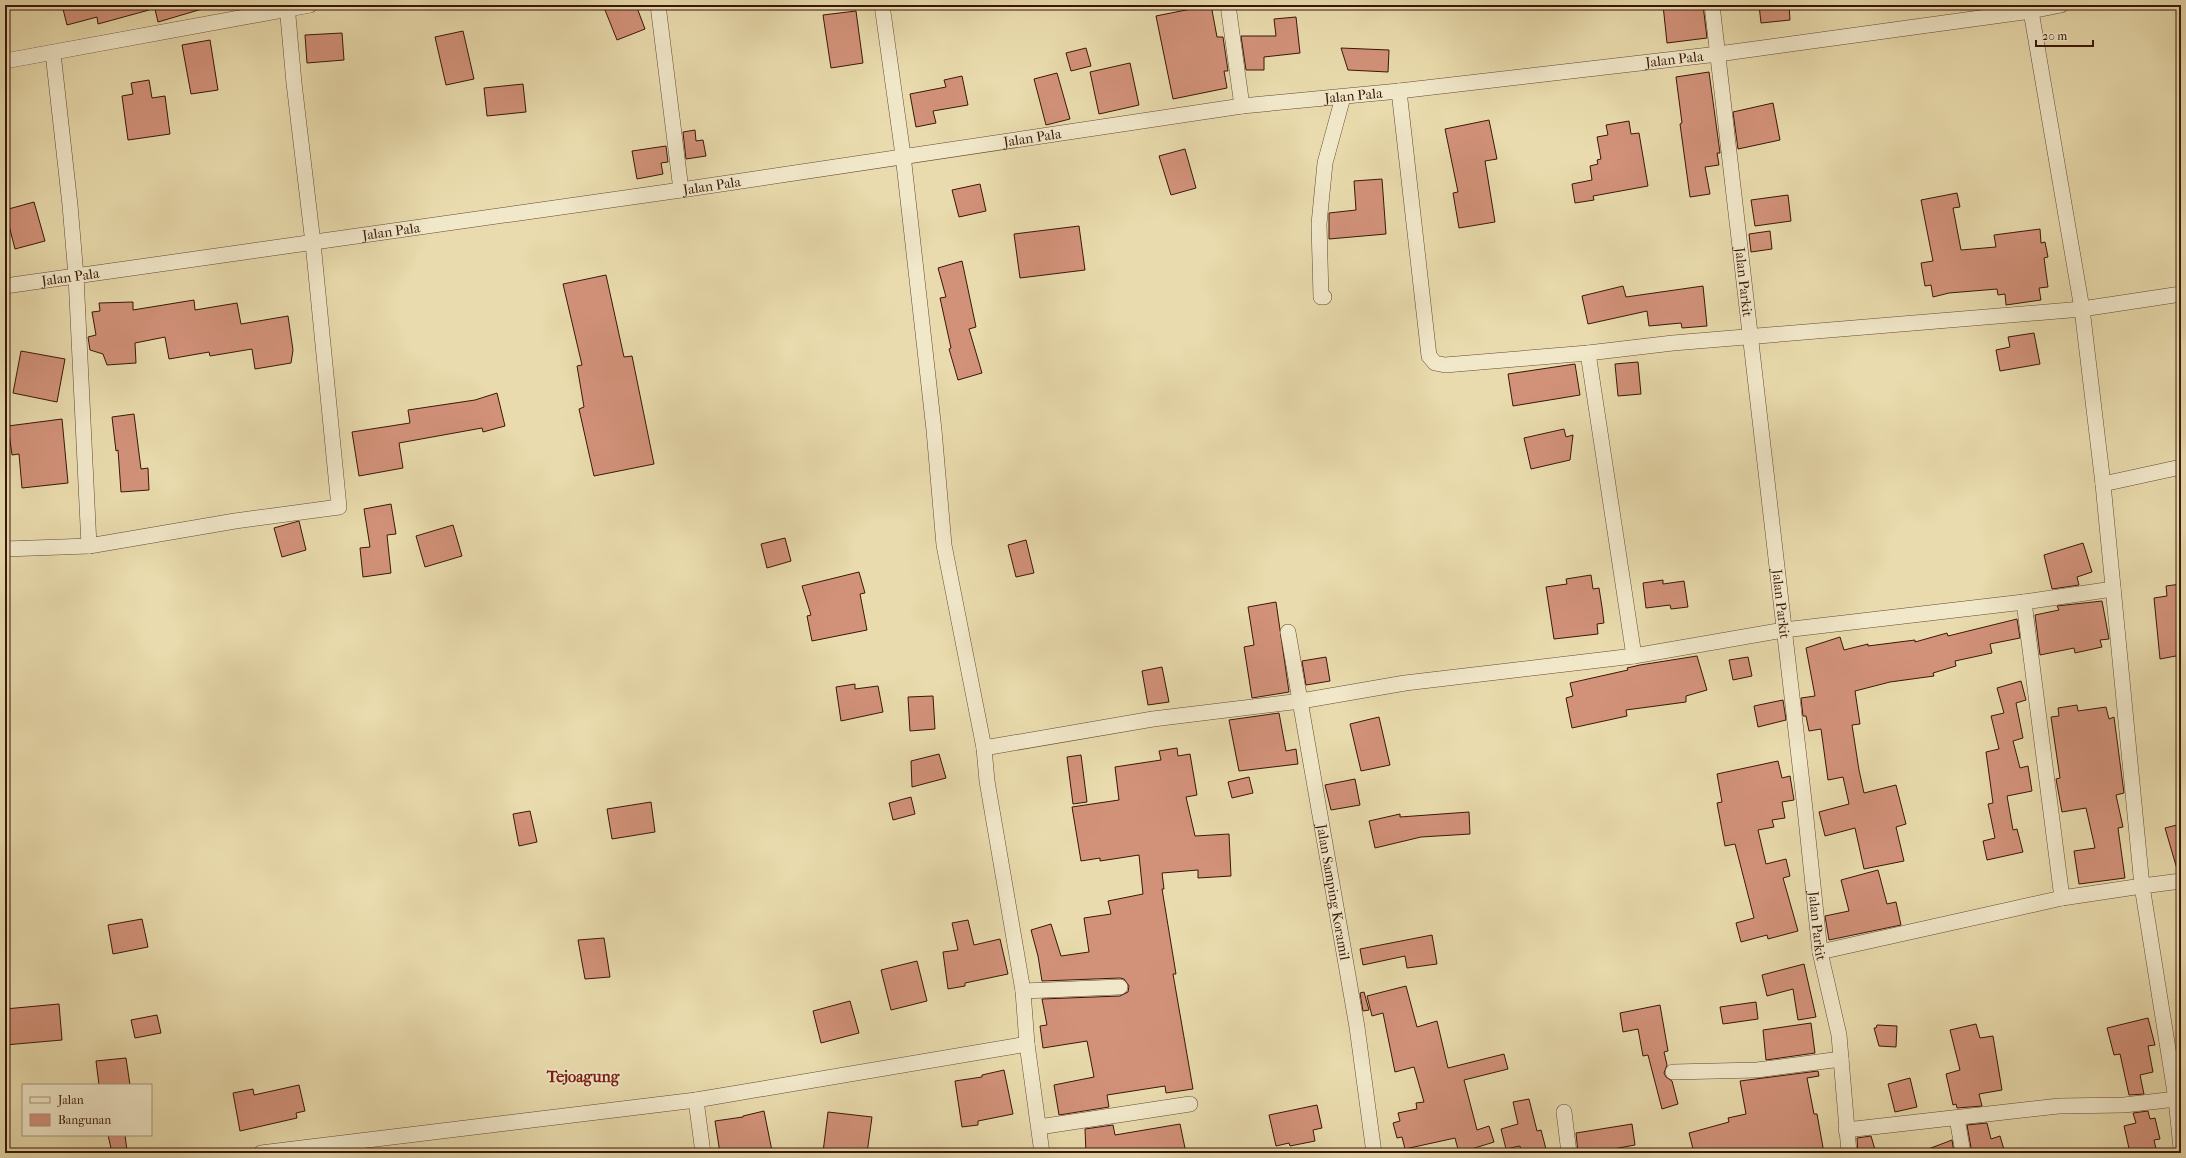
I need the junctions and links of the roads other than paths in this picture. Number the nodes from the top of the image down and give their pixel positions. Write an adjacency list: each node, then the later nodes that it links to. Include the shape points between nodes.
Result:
1 (310, 5): 7 (street)
2 (658, 5): 16 (street)
3 (882, 5): 15 (street)
4 (1228, 5): 14 (street)
5 (1712, 5): 10 (street, Jalan Parkit)
6 (2061, 5): 8 (street, Jalan Pala)
7 (287, 7): 9 (street); 17 (street)
8 (2031, 11): 10 (street, Jalan Pala); 22 (street)
9 (53, 53): 11 (street); 18 (street)
10 (1718, 54): 12 (street, Jalan Pala); 23 (street, Jalan Parkit)
11 (5, 61)
12 (1399, 92): 13 (street, Jalan Pala); 24 (street, via 1429,356 1435,363 1445,365)
13 (1343, 97): 14 (street, Jalan Pala); 21 (street, via 1325,163 1319,224 1321,297)
14 (1242, 106): 15 (street, Jalan Pala)
15 (903, 155): 16 (street, Jalan Pala); 35 (street, via 934,430 944,545)
16 (681, 190): 17 (street, Jalan Pala)
17 (314, 243): 18 (street, Jalan Pala); 27 (street, via 339,507 235,521)
18 (76, 276): 19 (street, Jalan Pala); 27 (street)
19 (5, 286)
20 (2181, 294): 22 (street)
21 (1324, 297)
22 (2082, 309): 23 (street); 26 (street)
23 (1751, 336): 24 (street, via 1673,342); 31 (street, Jalan Parkit)
24 (1588, 353): 33 (street)
25 (2181, 467): 26 (street)
26 (2103, 484): 29 (street)
27 (89, 546): 28 (street)
28 (5, 549)
29 (2113, 589): 30 (street); 37 (street)
30 (2024, 602): 31 (street); 38 (street)
31 (1784, 630): 33 (street); 39 (street, Jalan Parkit)
32 (1288, 632): 34 (street, Jalan Samping Koramil)
33 (1634, 656): 34 (street, via 1405,682)
34 (1301, 701): 35 (street, via 1153,719); 56 (street, Jalan Samping Koramil, via 1357,1027)
35 (984, 748): 41 (street, via 987,781)
36 (2181, 881): 37 (street)
37 (2142, 886): 38 (street); 45 (street)
38 (2062, 898): 39 (street)
39 (1820, 952): 43 (street, Jalan Parkit, via 1839,1035)
40 (1120, 987): 41 (street)
41 (1023, 991): 42 (street)
42 (1027, 1044): 46 (street); 50 (street)
43 (1841, 1060): 44 (street, via 1757,1070); 51 (street, Jalan Parkit)
44 (1673, 1072)
45 (2176, 1099): 49 (street, via 2124,1105 2060,1106); 52 (street)
46 (696, 1100): 53 (street); 54 (street)
47 (1190, 1104): 50 (street)
48 (1564, 1112): 57 (street)
49 (1957, 1118): 51 (street); 59 (street)
50 (1039, 1127): 55 (street)
51 (1846, 1130): 58 (street, Jalan Parkit)
52 (2181, 1148)
53 (261, 1153)
54 (703, 1153)
55 (1042, 1153)
56 (1374, 1153)
57 (1569, 1153)
58 (1849, 1153)
59 (1963, 1153)

